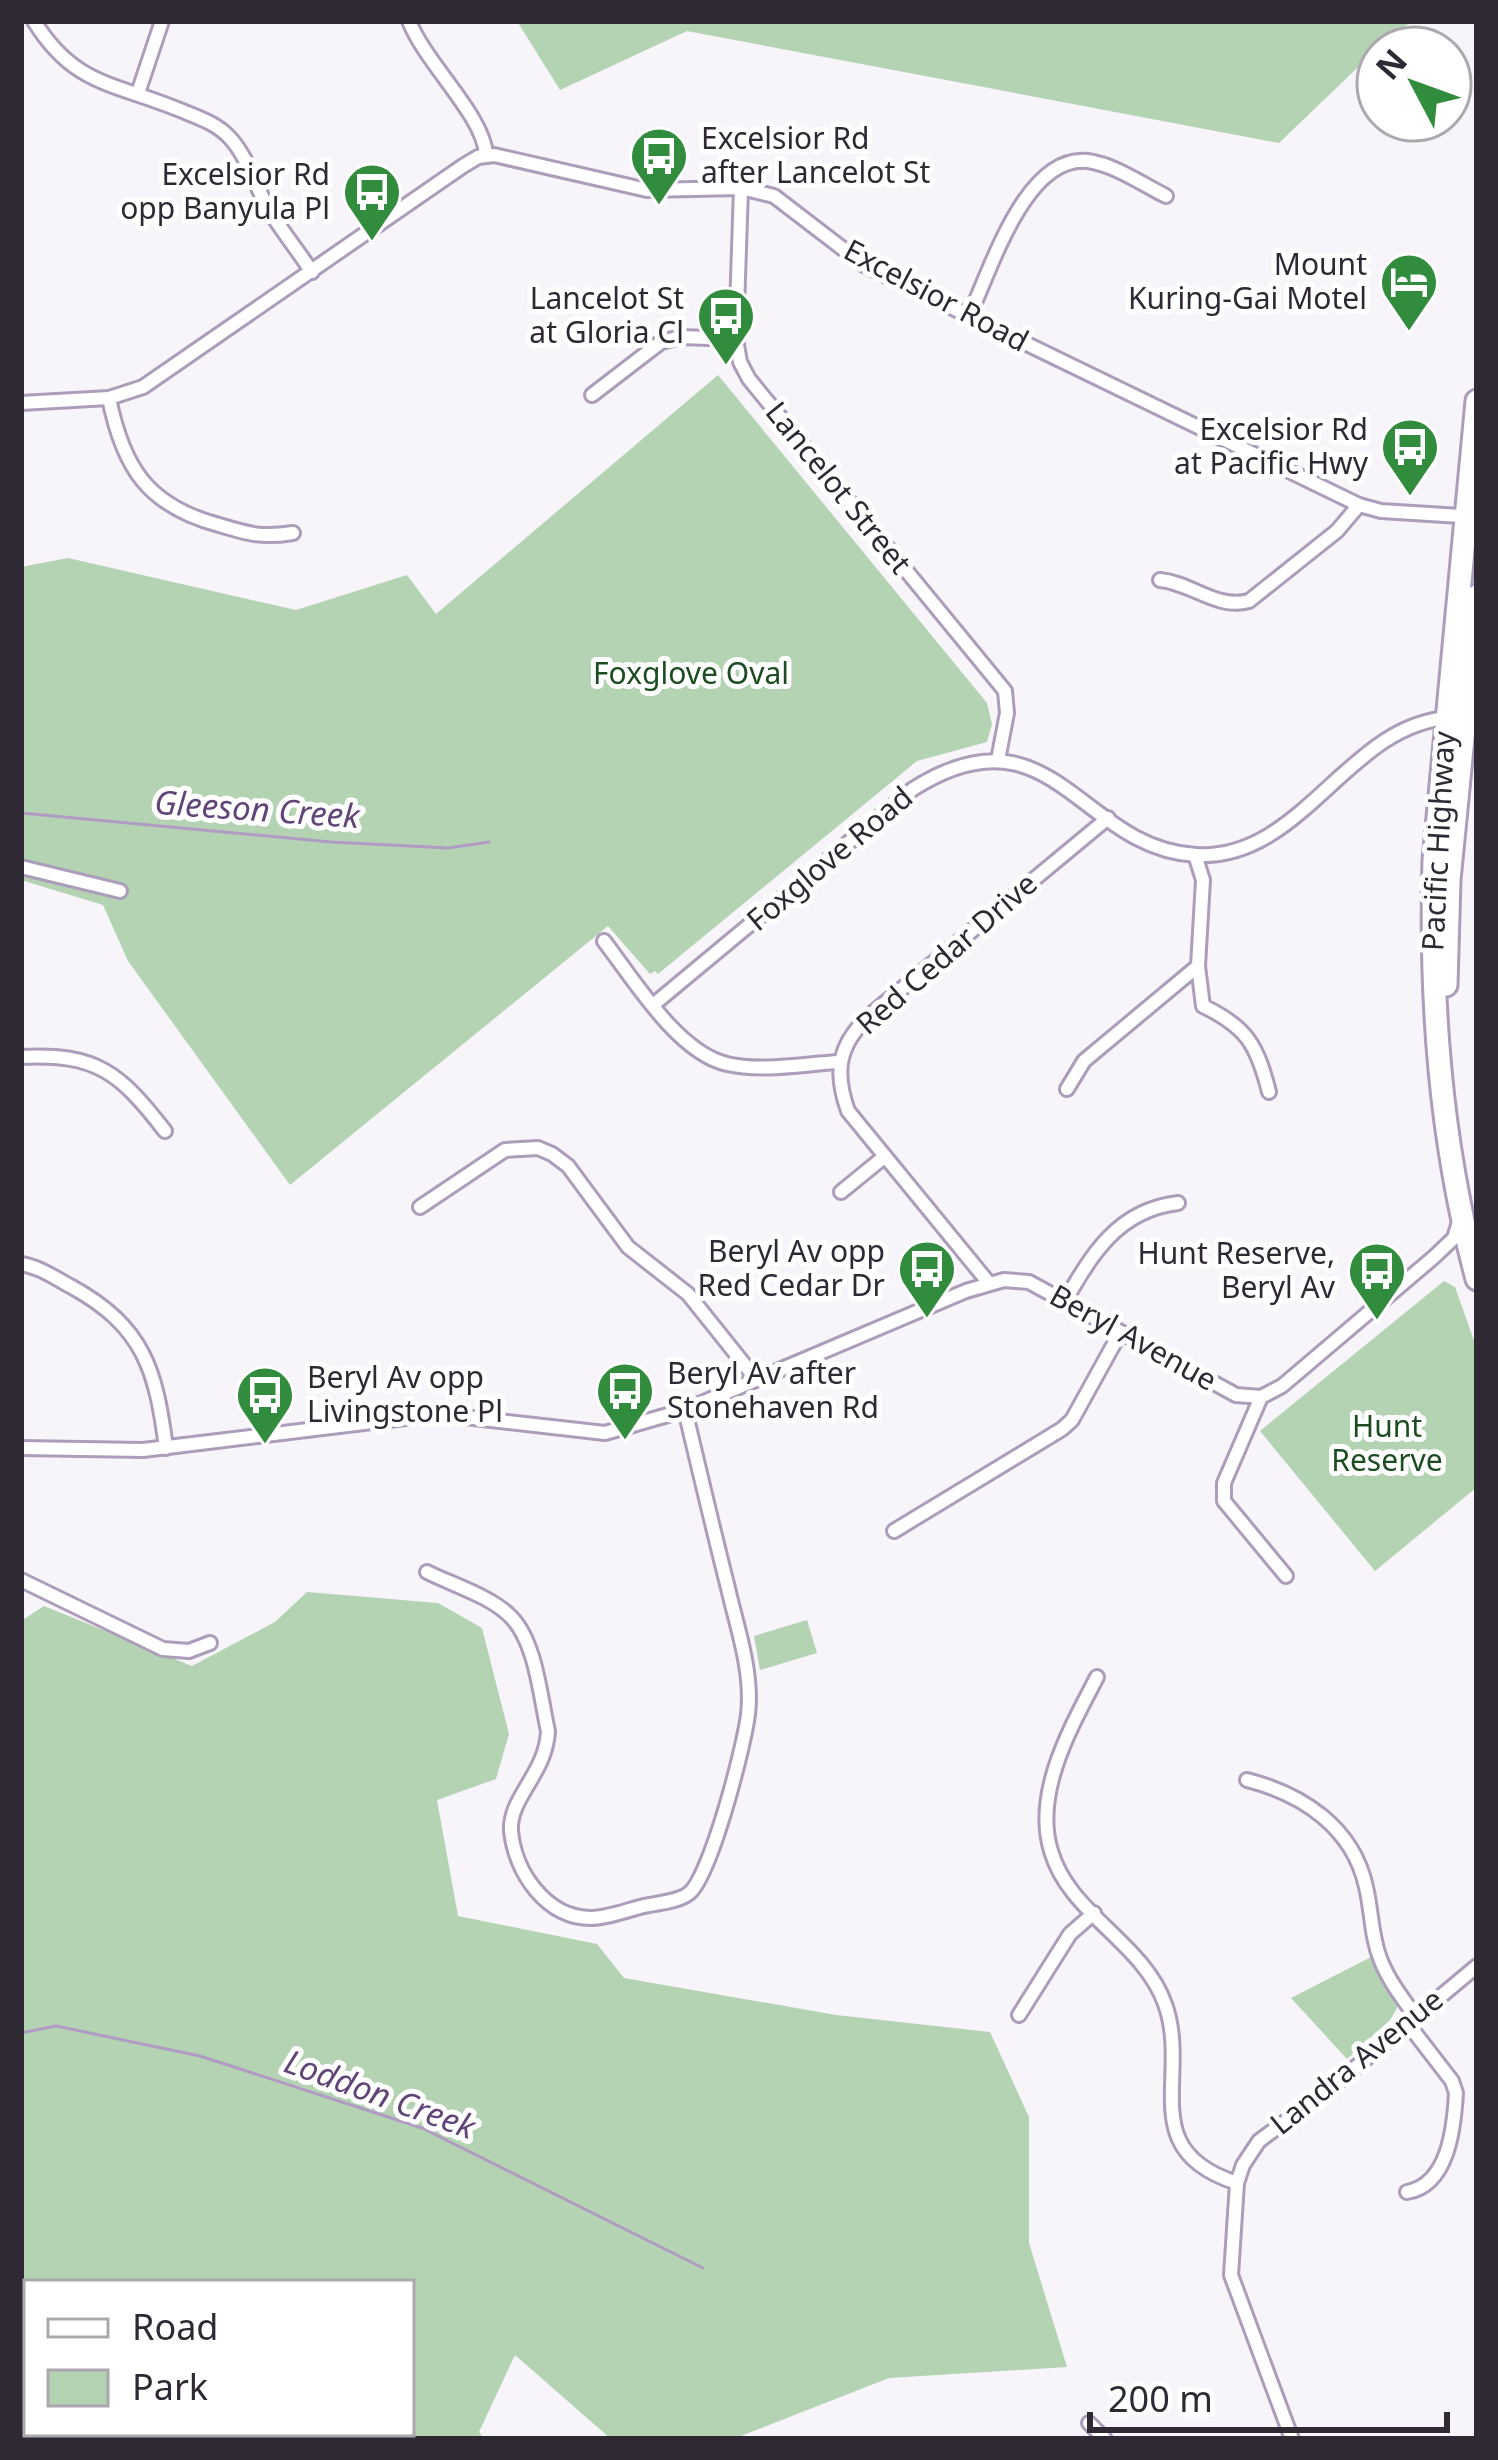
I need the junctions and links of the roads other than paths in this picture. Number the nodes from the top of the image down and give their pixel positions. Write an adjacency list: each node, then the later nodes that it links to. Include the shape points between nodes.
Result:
1 (34, 21): 4 (street, via 74,69)
2 (162, 21): 4 (street)
3 (409, 21): 5 (street)
4 (138, 93): 8 (street, via 231,138)
5 (487, 154): 6 (street, Excelsior Road, via 647,190); 8 (street)
6 (741, 188): 9 (street, Excelsior Road, via 783,202 852,257); 10 (street, Lancelot Street)
7 (1166, 196): 9 (street, via 1092,162 1056,168 1019,209)
8 (312, 272): 12 (street, via 168,373)
9 (969, 316): 15 (street, Excelsior Road)
10 (736, 339): 11 (street, via 661,342); 21 (street, Lancelot Street, via 749,380 1005,691)
11 (592, 395)
12 (109, 398): 14 (street); 17 (street, via 124,454 166,504 259,538)
13 (1477, 401): 16 (main road, Pacific Highway)
14 (21, 403)
15 (1359, 505): 16 (street, Excelsior Road); 18 (street, via 1249,601 1222,602)
16 (1472, 516): 20 (main road, Pacific Highway)
17 (293, 533)
18 (1160, 580)
19 (1477, 596): 20 (main road, Pacific Highway)
20 (1456, 718): 23 (street, via 1430,719 1375,750 1267,836); 38 (main road, Pacific Highway, via 1434,860 1432,990); 39 (main road, Pacific Highway, via 1445,991)
21 (998, 760): 22 (street, via 1052,778); 28 (street, Foxglove Road, via 947,769 913,789)
22 (1108, 818): 23 (street, via 1151,843); 30 (street, Red Cedar Drive, via 869,1016)
23 (1195, 855): 27 (street, via 1203,880)
24 (21, 867): 25 (street)
25 (120, 891)
26 (604, 941): 28 (street)
27 (1198, 965): 31 (street, via 1084,1061); 32 (street, via 1203,1006 1236,1022 1260,1056)
28 (653, 1004): 30 (street, via 715,1060 747,1067)
29 (21, 1057): 33 (street, via 61,1054 101,1067 134,1091)
30 (838, 1062): 34 (street, Red Cedar Drive, via 848,1111)
31 (1067, 1089)
32 (1269, 1092)
33 (165, 1131)
34 (884, 1157): 35 (street); 43 (street, Red Cedar Drive)
35 (841, 1192)
36 (1178, 1203): 44 (street, via 1152,1209 1101,1242)
37 (420, 1207): 46 (street, via 505,1150 552,1154 628,1247 688,1294)
38 (1460, 1208): 40 (street, via 1459,1231); 42 (main road, Pacific Highway)
39 (1477, 1229)
40 (1435, 1257): 42 (street, via 1458,1256); 47 (street)
41 (21, 1264): 50 (street, via 86,1295 137,1341 160,1395)
42 (1477, 1280)
43 (988, 1282): 44 (street, Beryl Avenue, via 1029,1282); 46 (street)
44 (1065, 1301): 45 (street, Beryl Avenue)
45 (1120, 1333): 47 (street, Beryl Avenue, via 1237,1395); 51 (street, via 1062,1429)
46 (756, 1379): 48 (street)
47 (1261, 1397): 53 (street, via 1224,1501)
48 (685, 1410): 50 (street, via 605,1433 438,1414); 52 (street, via 749,1701 718,1831 688,1895 578,1916 526,1879 511,1824 544,1760 548,1731 528,1648 502,1609)
49 (21, 1448): 50 (street)
50 (166, 1448)
51 (894, 1531)
52 (427, 1572)
53 (1286, 1576)
54 (21, 1580): 55 (street, via 163,1649)
55 (210, 1643)
56 (1097, 1677): 58 (street, via 1055,1768 1048,1814 1050,1850)
57 (1246, 1780): 61 (street, via 1310,1804 1348,1845 1366,1887 1380,1960)
58 (1094, 1913): 60 (street, via 1070,1934); 62 (street, via 1145,1965 1168,2010 1171,2116 1189,2157)
59 (1477, 1966): 61 (street, Landra Avenue)
60 (1019, 2015)
61 (1412, 2020): 62 (street, Landra Avenue, via 1259,2141); 63 (street, via 1456,2092 1438,2175)
62 (1237, 2182): 66 (street, via 1231,2276)
63 (1407, 2192)
64 (1090, 2423): 65 (street)
65 (1105, 2439)
66 (1292, 2439)

